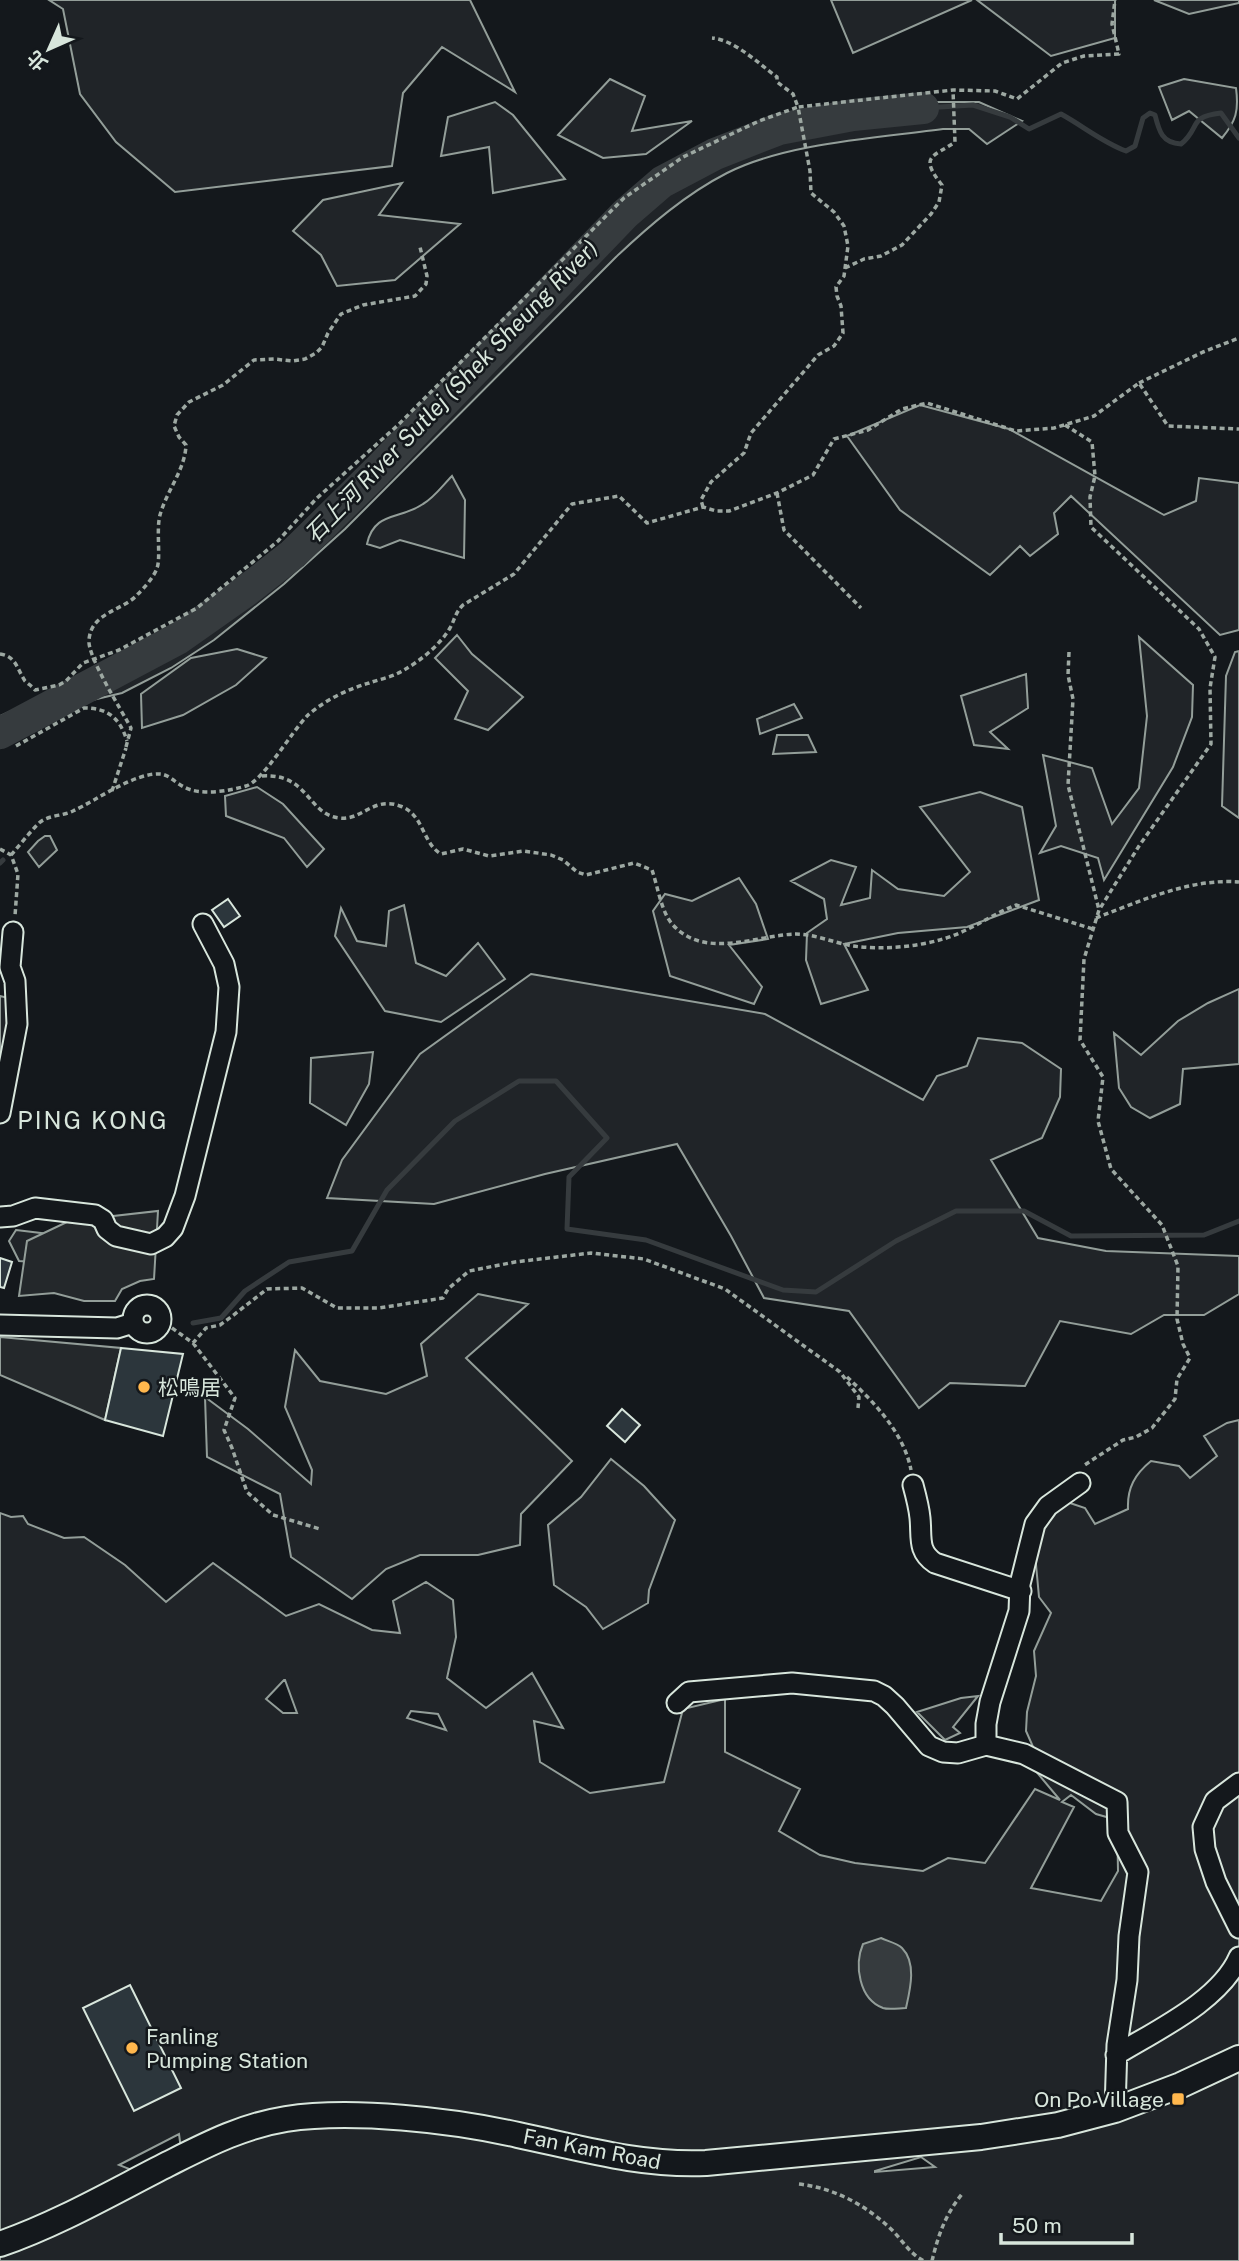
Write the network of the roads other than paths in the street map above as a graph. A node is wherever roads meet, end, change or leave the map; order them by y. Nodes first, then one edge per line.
1 (203, 924) dead end
2 (13, 932) road end
3 (0, 1113) edge
4 (0, 1217) edge
5 (133, 1323) dead end
6 (0, 1325) edge
7 (1080, 1483) road end
8 (914, 1485) road end
9 (1021, 1591) junction
10 (677, 1703) dead end
11 (986, 1745) junction
12 (1239, 1783) edge
13 (1239, 1928) edge
14 (1238, 1962) edge
15 (1116, 2055) junction
16 (1239, 2058) edge
17 (1115, 2110) junction
18 (0, 2244) edge

1 - 4 street
2 - 3 street
5 - 6 street
7 - 9 street
8 - 9 street
9 - 11 street
10 - 11 street
11 - 15 street
12 - 13 street
14 - 15 street
15 - 17 street
16 - 17 main road, Fan Kam Road
17 - 18 main road, Fan Kam Road

